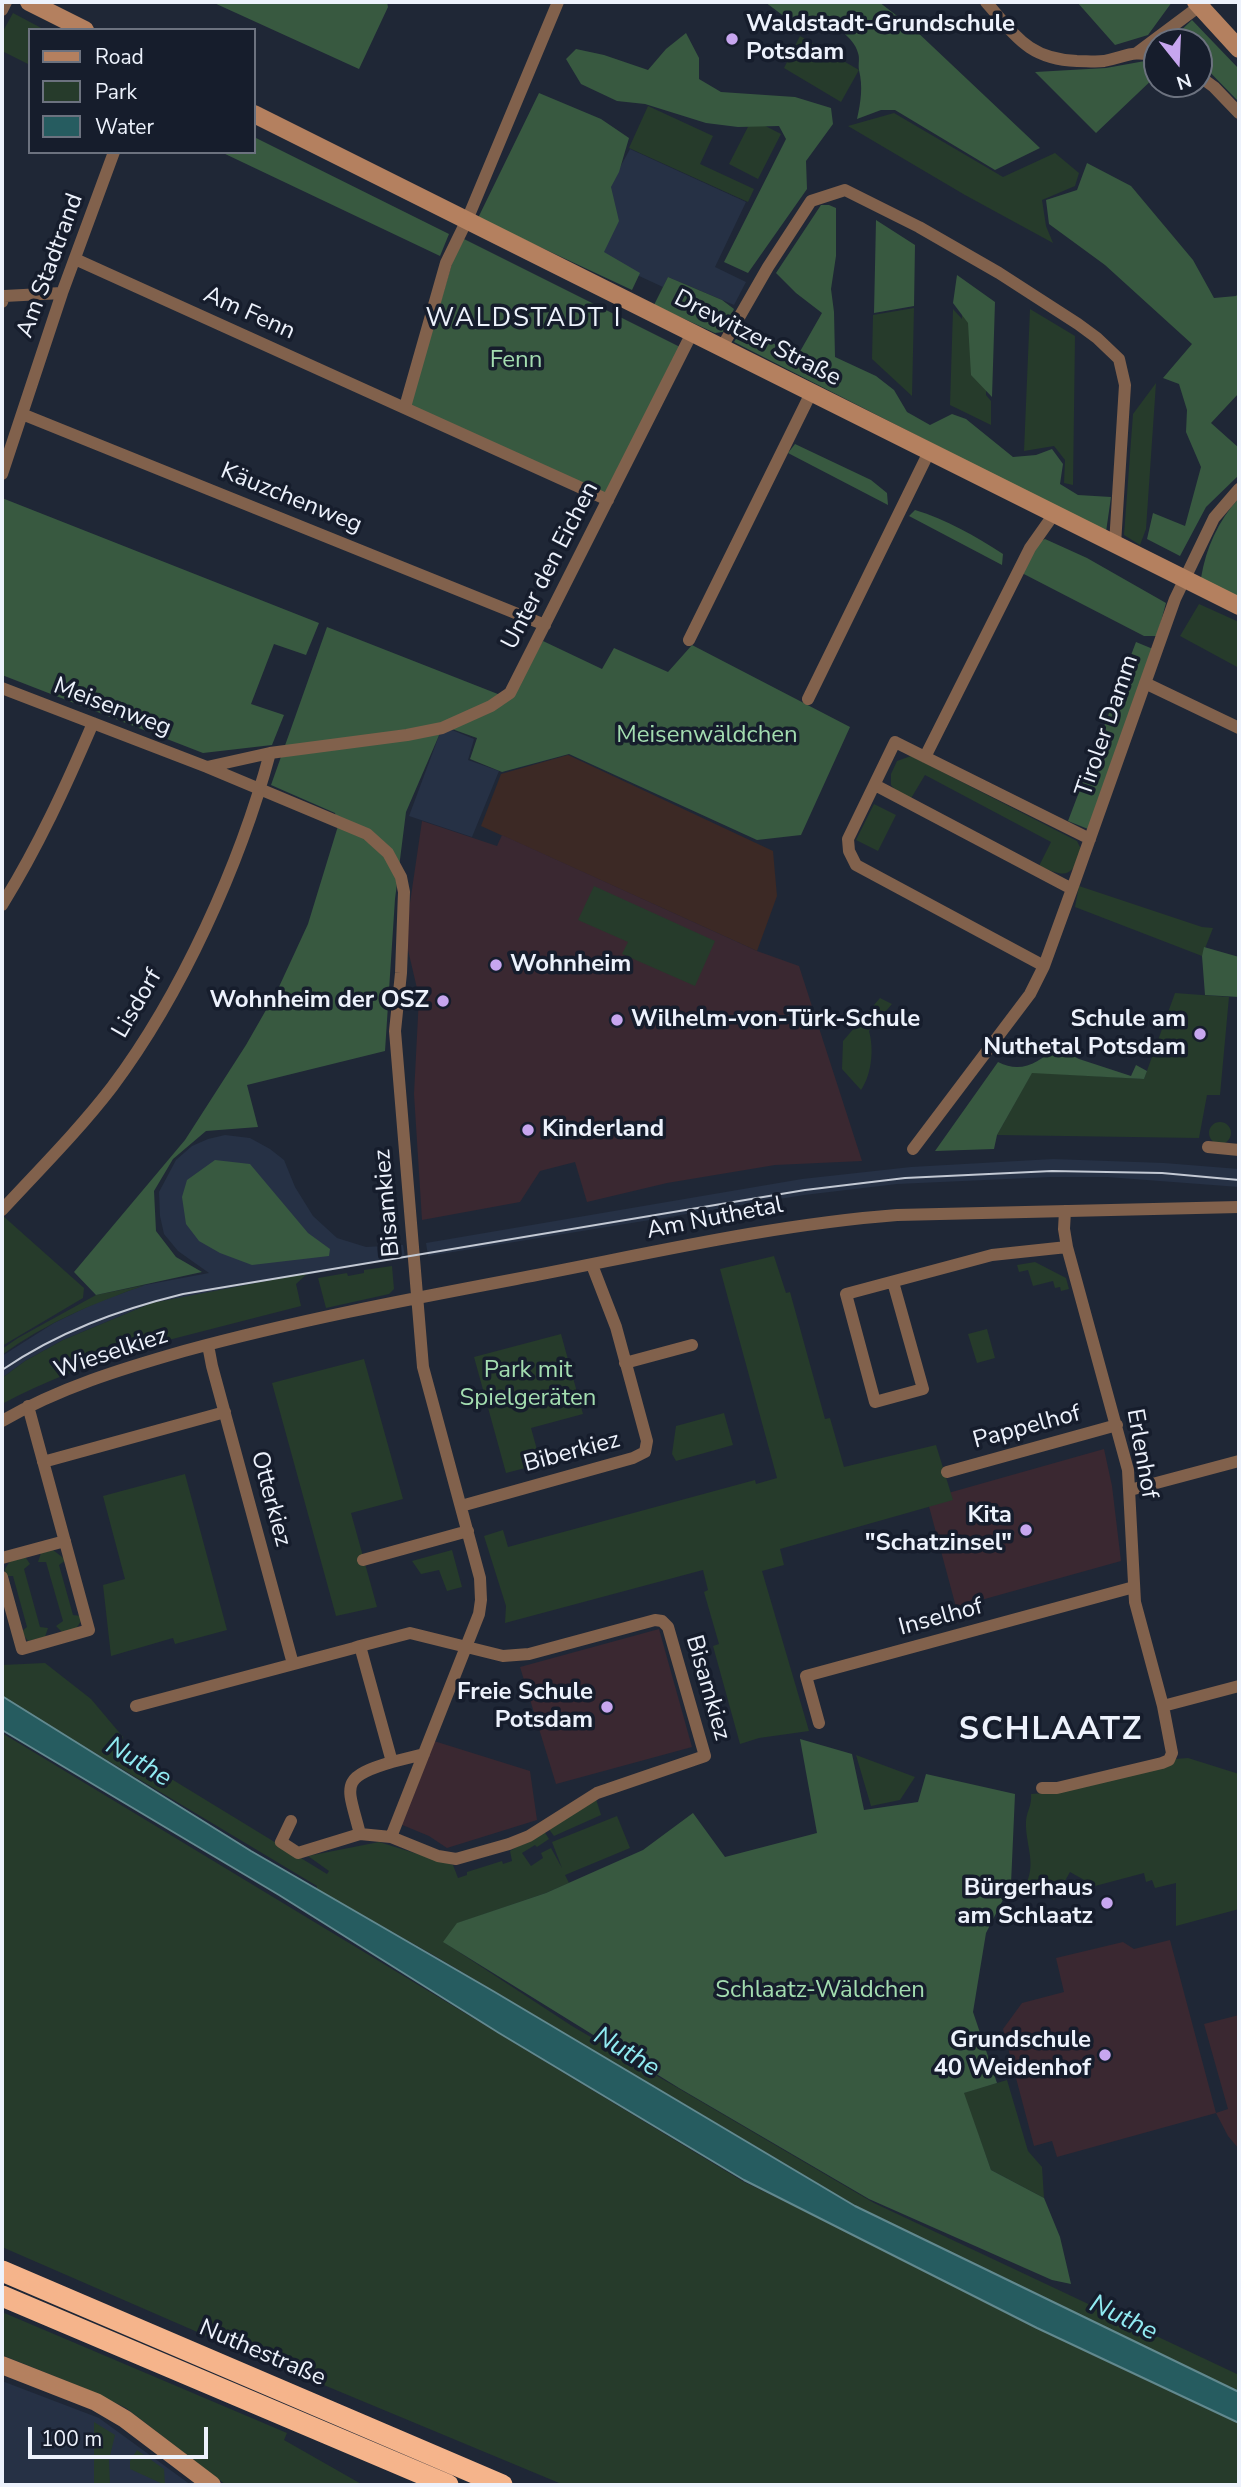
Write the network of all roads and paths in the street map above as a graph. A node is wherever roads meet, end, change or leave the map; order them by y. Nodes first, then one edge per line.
1 (6, 2) edge
2 (29, 2) edge
3 (558, 2) edge
4 (986, 2) edge
5 (1200, 3) edge
6 (2, 10) edge
7 (81, 28) edge
8 (1239, 49) edge
9 (1138, 52) junction
10 (1143, 53) edge
11 (1213, 86) edge
12 (1239, 113) edge
13 (256, 115) edge
14 (113, 154) edge
15 (467, 220) junction
16 (75, 259) junction
17 (62, 293) junction
18 (2, 302) edge
19 (692, 333) junction
20 (722, 348) junction
21 (811, 393) junction
22 (405, 407) junction
23 (22, 414) junction
24 (929, 452) junction
25 (2, 474) edge
26 (1239, 488) edge
27 (608, 500) junction
28 (1054, 514) junction
29 (1115, 544) junction
30 (1185, 578) junction
31 (1239, 606) edge
32 (545, 625) junction
33 (689, 639) dead end
34 (1145, 684) junction
35 (2, 688) edge
36 (808, 699) dead end
37 (93, 723) junction
38 (1239, 729) edge
39 (270, 753) junction
40 (925, 757) junction
41 (207, 767) junction
42 (875, 785) junction
43 (260, 789) junction
44 (1090, 839) junction
45 (1073, 889) junction
46 (2, 905) edge
47 (404, 908) joint
48 (1044, 965) junction
49 (1208, 1147) dead end
50 (913, 1149) dead end
51 (1239, 1150) edge
52 (1239, 1207) edge
53 (2, 1210) edge
54 (1065, 1211) junction
55 (1067, 1247) junction
56 (592, 1265) junction
57 (893, 1282) junction
58 (417, 1298) junction
59 (208, 1345) junction
60 (692, 1345) dead end
61 (625, 1363) junction
62 (28, 1406) junction
63 (225, 1412) junction
64 (2, 1421) edge
65 (1117, 1425) junction
66 (1239, 1461) edge
67 (43, 1462) junction
68 (947, 1472) dead end
69 (1130, 1490) junction
70 (461, 1506) junction
71 (468, 1531) junction
72 (65, 1541) junction
73 (2, 1558) edge
74 (363, 1560) dead end
75 (2, 1577) edge
76 (1134, 1587) junction
77 (360, 1646) junction
78 (466, 1646) junction
79 (293, 1664) junction
80 (1239, 1686) edge
81 (1222, 1691) junction
82 (1239, 1698) edge
83 (136, 1706) dead end
84 (1163, 1706) junction
85 (819, 1723) dead end
86 (424, 1754) junction
87 (392, 1762) junction
88 (1042, 1788) dead end
89 (291, 1821) dead end
90 (360, 1835) junction
91 (391, 1837) junction
92 (2, 2271) edge
93 (2, 2296) edge
94 (2, 2365) edge
95 (212, 2485) edge
96 (448, 2485) edge
97 (502, 2485) edge

1 - 6 street
2 - 7 street
3 - 15 street
4 - 9 street
5 - 8 street
5 - 9 street
9 - 10 street
11 - 12 street
13 - 15 street, Drewitzer Straße
14 - 16 street, Am Stadtrand
15 - 19 street, Drewitzer Straße
15 - 22 street
16 - 17 street, Am Stadtrand
16 - 22 street, Am Fenn
17 - 18 street
17 - 23 street, Am Stadtrand
19 - 20 street, Drewitzer Straße
19 - 27 street, Unter den Eichen
20 - 21 street, Drewitzer Straße
20 - 29 street
21 - 24 street, Drewitzer Straße
21 - 33 street
22 - 27 street, Am Fenn
23 - 25 street, Am Stadtrand
23 - 32 street, Käuzchenweg
24 - 28 street, Drewitzer Straße
24 - 36 street
26 - 30 street, Tiroler Damm
27 - 32 street, Unter den Eichen
28 - 29 street, Drewitzer Straße
28 - 40 street
29 - 30 street, Drewitzer Straße
30 - 31 street, Drewitzer Straße
30 - 34 street, Tiroler Damm
32 - 39 street, Unter den Eichen
34 - 38 street
34 - 44 street, Tiroler Damm
35 - 37 street, Meisenweg
37 - 41 street, Meisenweg
37 - 46 street
39 - 41 street
39 - 43 street
40 - 42 street
40 - 44 street
41 - 43 street, Meisenweg
42 - 45 street
42 - 48 street
43 - 47 street, Meisenweg
43 - 53 street, Lisdorf
44 - 45 street, Tiroler Damm
45 - 48 street, Tiroler Damm
47 - 58 street, Bisamkiez
48 - 50 street, Tiroler Damm
49 - 51 street
52 - 54 street, Am Nuthetal
54 - 55 street, Erlenhof
54 - 56 street, Am Nuthetal
55 - 57 street
55 - 65 street, Erlenhof
56 - 58 street, Am Nuthetal
56 - 61 street, Biberkiez
57 - 57 street
58 - 59 street, Am Nuthetal
58 - 70 street, Bisamkiez
59 - 62 street, Wieselkiez
59 - 63 street, Otterkiez
60 - 61 street
61 - 70 street, Biberkiez
62 - 64 street, Wieselkiez
62 - 67 street
63 - 67 street
63 - 79 street, Otterkiez
65 - 68 street, Pappelhof
65 - 69 street, Erlenhof
66 - 69 street
67 - 72 street
69 - 76 street, Erlenhof
70 - 71 street, Bisamkiez
71 - 74 street
71 - 78 street, Bisamkiez
72 - 73 street
72 - 75 street
76 - 84 street, Erlenhof
76 - 85 street, Inselhof
77 - 78 street
77 - 79 street
77 - 87 street
78 - 86 street, Bisamkiez
78 - 91 street, Bisamkiez
79 - 83 street
80 - 81 street
81 - 82 street
81 - 84 street
84 - 88 street, Erlenhof
86 - 87 street
86 - 91 street, Bisamkiez
87 - 90 street
89 - 90 street, Bisamkiez
90 - 91 street, Bisamkiez
92 - 97 highway, Nuthestraße
93 - 96 highway, Nuthestraße
94 - 95 street

